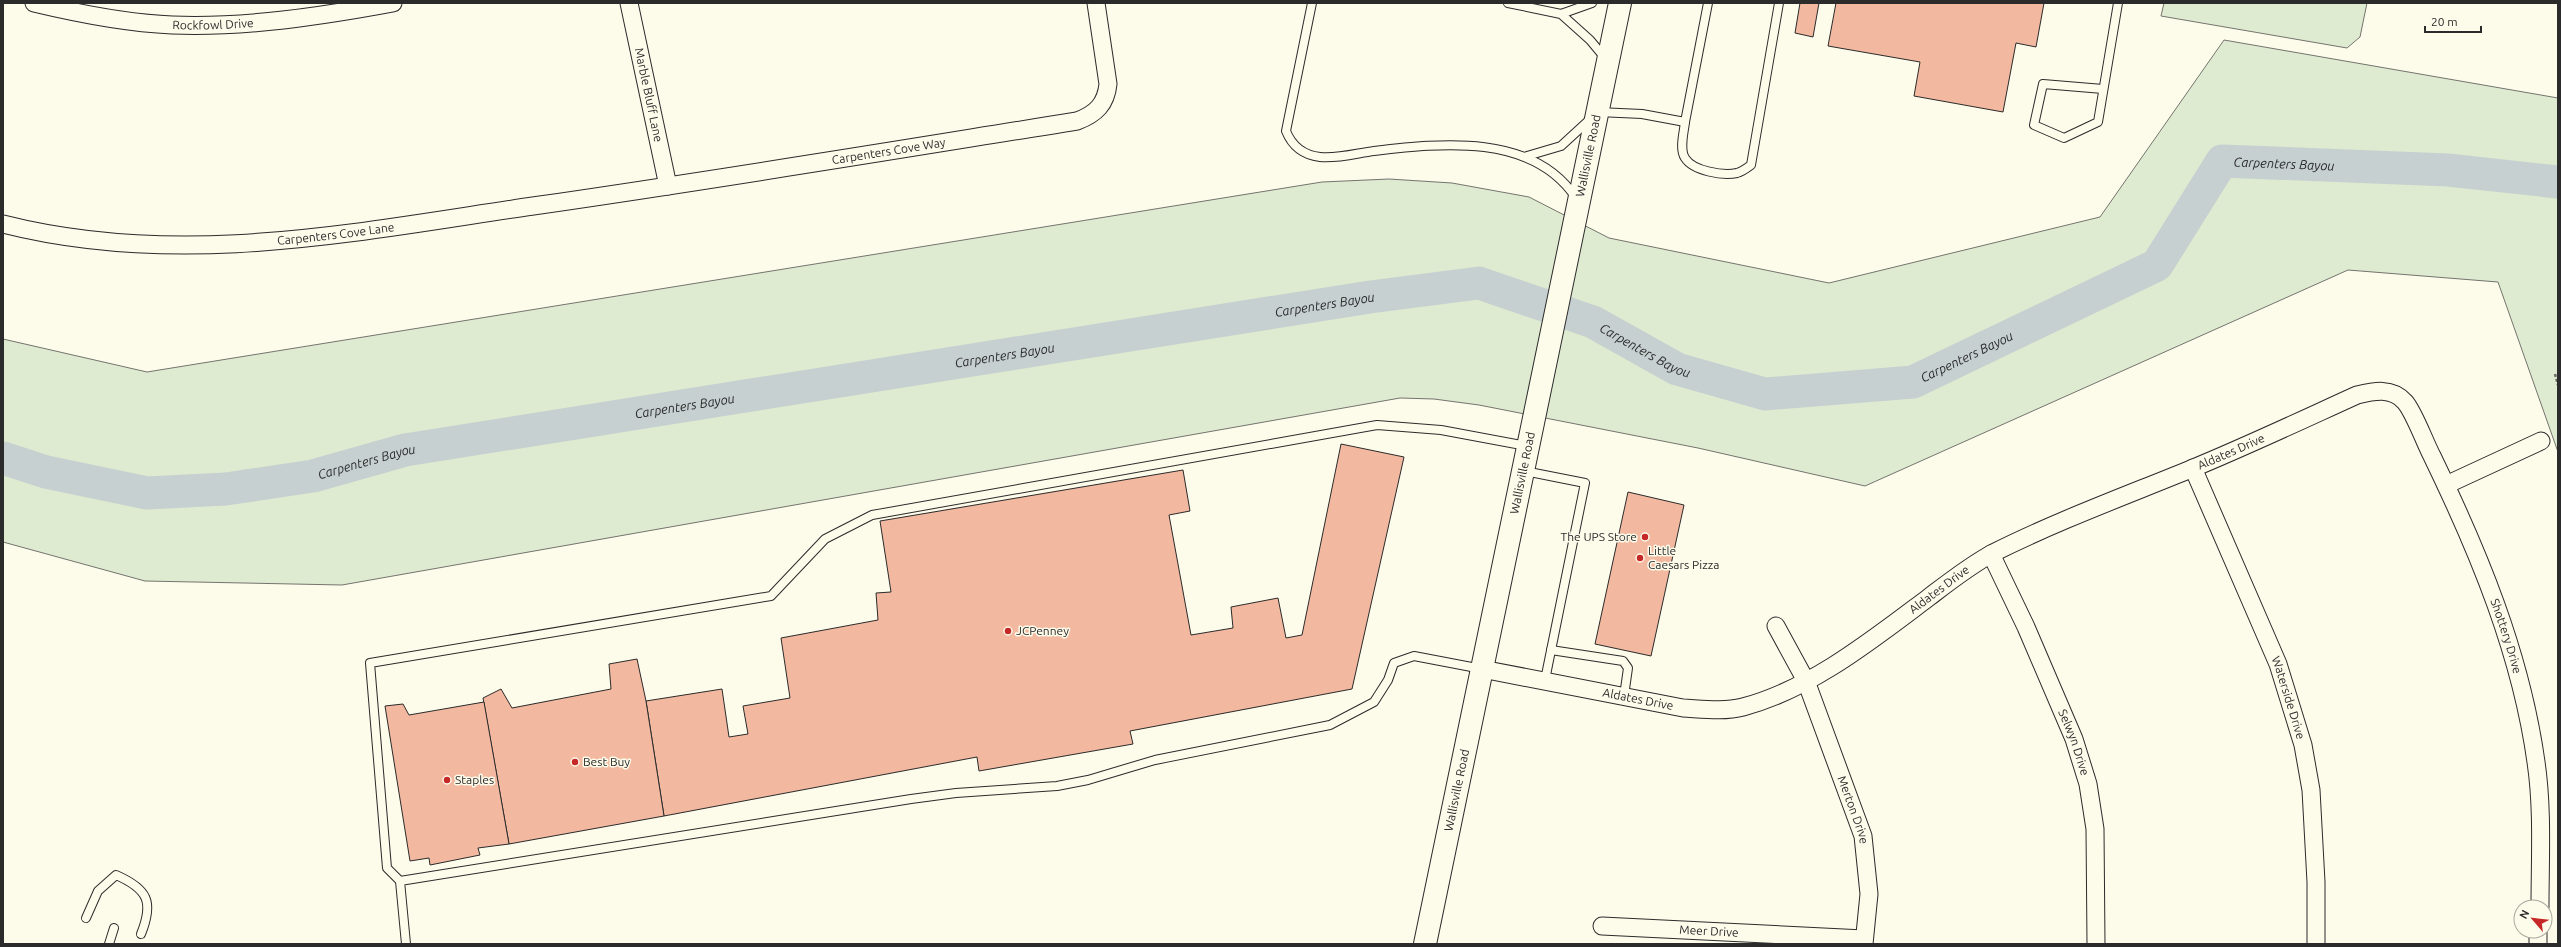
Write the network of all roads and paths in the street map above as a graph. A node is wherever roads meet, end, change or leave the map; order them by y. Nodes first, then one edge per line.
1 (36, 3) edge
2 (393, 3) edge
3 (629, 3) edge
4 (1096, 3) edge
5 (1312, 3) edge
6 (1508, 3) edge
7 (1592, 3) edge
8 (1620, 3) edge
9 (1708, 3) edge
10 (1779, 3) edge
11 (2118, 3) edge
12 (330, 9) edge
13 (1561, 14) junction
14 (1608, 62) junction
15 (2103, 89) junction
16 (1598, 112) junction
17 (1685, 122) junction
18 (1527, 156) junction
19 (668, 186) junction
20 (1579, 202) junction
21 (3, 224) edge
22 (2555, 374) dead end
23 (2558, 385) edge
24 (2389, 392) joint
25 (2541, 441) dead end
26 (1529, 447) junction
27 (2193, 468) junction
28 (1524, 470) junction
29 (2446, 485) junction
30 (1991, 554) junction
31 (1776, 626) dead end
32 (1551, 650) junction
33 (1482, 669) junction
34 (1545, 680) junction
35 (1806, 681) junction
36 (1624, 696) junction
37 (400, 881) junction
38 (2540, 899) edge
39 (86, 918) dead end
40 (1602, 926) dead end
41 (114, 928) dead end
42 (142, 934) dead end
43 (1864, 942) edge
44 (109, 944) edge
45 (406, 944) edge
46 (1425, 944) edge
47 (2096, 944) edge
48 (2316, 944) edge

1 - 12 street, Rockfowl Drive
2 - 12 street, Rockfowl Drive
3 - 19 street, Marble Bluff Lane
4 - 19 street, Carpenters Cove Way
5 - 18 lane
6 - 13 lane
7 - 13 lane
8 - 14 main road, Wallisville Road
9 - 17 lane
10 - 17 lane
11 - 15 lane
13 - 14 lane
14 - 16 main road, Wallisville Road
15 - 15 lane
16 - 17 lane
16 - 18 lane
16 - 20 main road, Wallisville Road
18 - 20 lane
19 - 21 street, Carpenters Cove Lane
20 - 26 main road, Wallisville Road
22 - 23 path
24 - 27 street, Aldates Drive
24 - 29 street, Shottery Drive
25 - 29 street
26 - 28 main road, Wallisville Road
26 - 37 lane
27 - 30 street, Aldates Drive
27 - 48 street, Waterside Drive
28 - 32 lane
28 - 33 main road, Wallisville Road
29 - 38 street, Shottery Drive
30 - 35 street, Aldates Drive
30 - 47 street, Selwyn Drive
31 - 35 street, Merton Drive
32 - 34 lane
32 - 36 lane
33 - 34 street, Aldates Drive
33 - 37 lane
33 - 46 main road, Wallisville Road
34 - 36 street, Aldates Drive
35 - 36 street, Aldates Drive
35 - 43 street, Merton Drive
37 - 45 lane
39 - 42 lane
40 - 43 street, Meer Drive
41 - 44 lane

